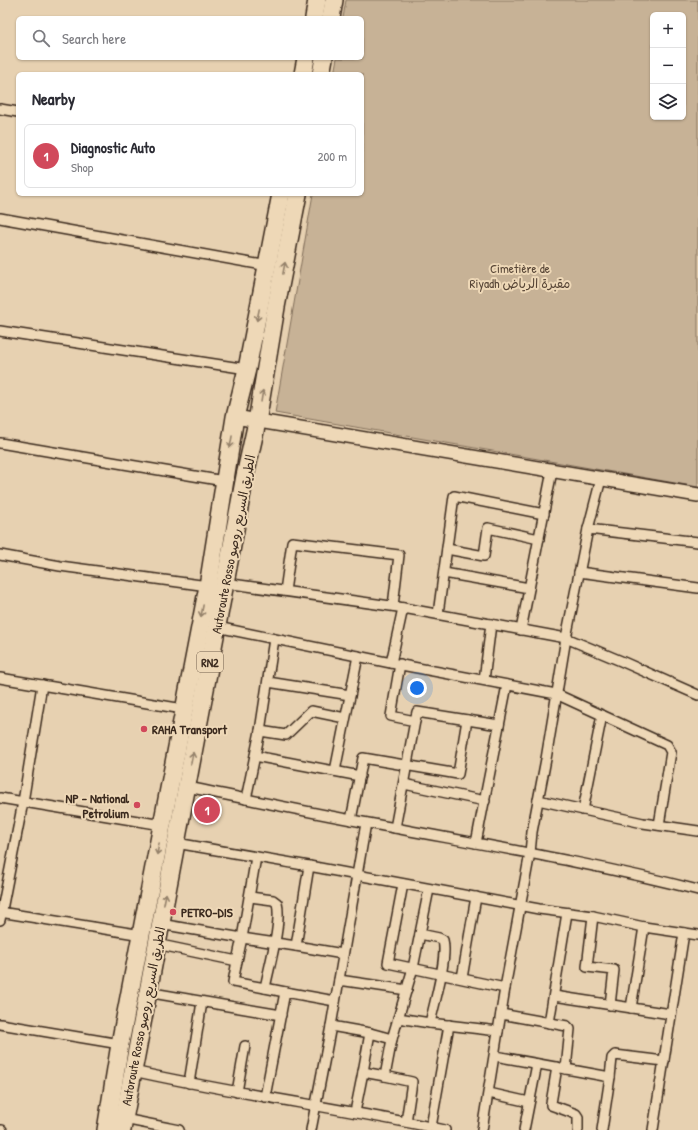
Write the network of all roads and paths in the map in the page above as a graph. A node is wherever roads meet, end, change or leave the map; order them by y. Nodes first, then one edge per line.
1 (317, 0) edge
2 (334, 0) edge
3 (314, 16) edge
4 (331, 16) edge
5 (306, 60) edge
6 (324, 60) edge
7 (303, 72) edge
8 (321, 72) edge
9 (0, 108) edge
10 (16, 112) edge
11 (281, 196) edge
12 (298, 196) edge
13 (0, 218) edge
14 (268, 266) junction
15 (0, 332) edge
16 (247, 368) junction
17 (235, 417) junction
18 (257, 422) junction
19 (0, 443) edge
20 (552, 471) junction
21 (601, 480) junction
22 (224, 481) junction
23 (698, 495) edge
24 (544, 514) junction
25 (588, 530) junction
26 (539, 539) junction
27 (698, 542) edge
28 (447, 549) junction
29 (0, 555) edge
30 (579, 572) junction
31 (444, 573) junction
32 (225, 583) junction
33 (208, 586) junction
34 (529, 588) junction
35 (698, 588) edge
36 (285, 592) junction
37 (398, 607) junction
38 (438, 614) junction
39 (491, 624) junction
40 (217, 627) junction
41 (521, 630) junction
42 (566, 638) junction
43 (274, 639) junction
44 (358, 656) junction
45 (395, 664) junction
46 (0, 678) edge
47 (484, 680) junction
48 (268, 682) junction
49 (42, 685) junction
50 (507, 685) junction
51 (556, 694) junction
52 (350, 695) junction
53 (698, 695) edge
54 (183, 709) junction
55 (602, 715) junction
56 (345, 718) junction
57 (467, 720) junction
58 (415, 721) junction
59 (499, 726) junction
60 (260, 731) junction
61 (255, 756) junction
62 (407, 766) junction
63 (335, 771) junction
64 (360, 776) junction
65 (404, 784) junction
66 (187, 787) junction
67 (0, 798) edge
68 (246, 799) junction
69 (538, 800) junction
70 (484, 801) junction
71 (23, 802) junction
72 (583, 810) junction
73 (351, 820) junction
74 (366, 823) junction
75 (162, 825) junction
76 (659, 825) junction
77 (395, 828) junction
78 (698, 831) edge
79 (476, 843) junction
80 (176, 844) junction
81 (530, 853) junction
82 (256, 858) junction
83 (309, 866) junction
84 (357, 875) junction
85 (403, 884) junction
86 (429, 889) junction
87 (698, 890) edge
88 (250, 897) junction
89 (476, 897) junction
90 (520, 905) junction
91 (567, 913) junction
92 (0, 915) edge
93 (593, 916) junction
94 (160, 924) junction
95 (644, 927) junction
96 (684, 933) junction
97 (420, 934) junction
98 (142, 935) junction
99 (698, 935) edge
100 (242, 938) junction
101 (275, 943) junction
102 (156, 944) junction
103 (296, 946) junction
104 (343, 954) junction
105 (237, 961) junction
106 (412, 968) junction
107 (441, 974) junction
108 (462, 978) junction
109 (339, 980) junction
110 (265, 988) junction
111 (505, 988) junction
112 (407, 990) junction
113 (148, 992) junction
114 (285, 992) junction
115 (554, 996) junction
116 (335, 1001) junction
117 (202, 1002) junction
118 (610, 1005) junction
119 (631, 1008) junction
120 (501, 1014) junction
121 (671, 1014) junction
122 (280, 1015) junction
123 (398, 1018) junction
124 (430, 1023) junction
125 (549, 1023) junction
126 (0, 1024) edge
127 (449, 1025) junction
128 (331, 1026) junction
129 (498, 1031) junction
130 (370, 1033) junction
131 (392, 1038) junction
132 (120, 1044) junction
133 (245, 1046) dead end
134 (495, 1056) junction
135 (664, 1060) junction
136 (537, 1064) junction
137 (561, 1068) junction
138 (133, 1071) junction
139 (363, 1072) junction
140 (385, 1076) junction
141 (610, 1077) junction
142 (189, 1083) junction
143 (237, 1092) junction
144 (489, 1093) junction
145 (264, 1097) junction
146 (529, 1102) junction
147 (316, 1105) junction
148 (355, 1112) junction
149 (406, 1122) junction
150 (123, 1124) edge
151 (431, 1127) junction
152 (106, 1130) edge
153 (180, 1130) edge
154 (311, 1130) edge
155 (444, 1130) edge
156 (482, 1130) edge
157 (524, 1130) edge
158 (578, 1130) edge
159 (602, 1130) edge
160 (653, 1130) edge

1 - 3 highway
2 - 4 highway
5 - 7 highway
6 - 8 highway
9 - 10 street
11 - 14 highway, Autoroute Rosso الطريق السريع روصو / RN2
18 -> 12 highway, Autoroute Rosso الطريق السريع روصو / RN2
13 - 14 street
14 -> 16 highway, Autoroute Rosso الطريق السريع روصو / RN2
15 - 16 street
16 - 17 highway, Autoroute Rosso الطريق السريع روصو / RN2
17 - 18 street
17 -> 22 highway, Autoroute Rosso الطريق السريع روصو / RN2
18 - 20 street
18 - 32 highway, Autoroute Rosso الطريق السريع روصو / RN2
19 - 22 street
20 - 21 street
20 - 24 street
21 - 23 street
21 - 25 street
22 - 33 highway, Autoroute Rosso الطريق السريع روصو / RN2
24 - 26 street
24 - 28 street
25 - 27 street
25 - 30 street
26 - 28 street
26 - 34 street
28 - 31 street
29 - 33 street
30 - 35 street
30 - 42 street
31 - 34 street
31 - 38 street
32 - 36 street
32 - 40 highway, Autoroute Rosso الطريق السريع روصو / RN2
33 -> 54 highway, Autoroute Rosso الطريق السريع روصو / RN2
34 - 41 street
36 - 37 street
36 - 37 street
37 - 38 street
37 - 45 street
38 - 39 street
39 - 41 street
39 - 47 street
40 - 43 street
66 -> 40 highway, Autoroute Rosso الطريق السريع روصو / RN2
41 - 42 street
42 - 51 street
42 - 53 street
43 - 44 street
43 - 48 street
44 - 45 street
44 - 52 street
45 - 47 street
45 - 58 street
46 - 49 street
47 - 50 street
48 - 52 street
48 - 60 street
49 - 54 street
49 - 71 street
50 - 51 street
50 - 59 street
51 - 55 street
51 - 69 street
52 - 56 street
54 - 75 highway, Autoroute Rosso الطريق السريع روصو / RN2
55 - 72 street
55 - 76 street
56 - 60 street
56 - 63 street
57 - 58 street
57 - 59 street
57 - 62 street
58 - 62 street
59 - 70 street
60 - 61 street
61 - 63 street
61 - 68 street
62 - 64 street
62 - 65 street
63 - 64 street
64 - 73 street
65 - 70 street
65 - 77 street
66 - 68 street
66 - 80 highway, Autoroute Rosso الطريق السريع روصو / RN2
67 - 71 street
68 - 73 street
69 - 72 street
69 - 81 street
70 - 79 street
71 - 75 street
71 - 92 street
72 - 76 street
73 - 74 street
74 - 77 street
74 - 84 street
75 -> 98 highway, Autoroute Rosso الطريق السريع روصو / RN2
76 - 78 street
77 - 79 street
79 - 81 street
80 - 82 street
94 -> 80 highway, Autoroute Rosso الطريق السريع روصو / RN2
81 - 87 street
81 - 90 street
82 - 83 street
82 - 88 street
83 - 84 street
83 - 103 street
84 - 85 street
84 - 104 street
85 - 86 street
85 - 106 street
86 - 89 street
86 - 97 street
88 - 100 street
88 - 101 street
89 - 90 street
89 - 108 street
90 - 91 street
90 - 111 street
91 - 93 street
91 - 115 street
92 - 98 street
93 - 95 street
93 - 118 street
94 - 100 street
94 - 102 highway, Autoroute Rosso الطريق السريع روصو / RN2
95 - 96 street
95 - 119 street
96 - 99 street
96 - 121 street
97 - 106 street
97 - 107 street
98 - 132 highway, Autoroute Rosso الطريق السريع روصو / RN2
100 - 101 street
100 - 105 street
101 - 103 street
101 - 110 street
102 - 105 street
102 - 113 highway, Autoroute Rosso الطريق السريع روصو / RN2
103 - 104 street
104 - 109 street
105 - 110 street
106 - 107 street
106 - 112 street
107 - 108 street
107 - 124 street
108 - 111 street
109 - 112 street
109 - 116 street
110 - 114 street
111 - 120 street
112 - 123 street
113 - 117 street
113 - 138 highway, Autoroute Rosso الطريق السريع روصو / RN2
114 - 116 street
114 - 122 street
115 - 118 street
115 - 125 street
116 - 128 street
117 - 122 street
117 - 142 street
118 - 119 street
119 - 121 street
120 - 125 street
120 - 129 street
121 - 135 street
122 - 145 street
123 - 124 street
123 - 131 street
124 - 127 street
125 - 137 street
126 - 132 street
127 - 129 street
127 - 151 street
128 - 130 street
128 - 147 street
129 - 134 street
130 - 131 street
130 - 139 street
131 - 140 street
132 - 152 highway, Autoroute Rosso الطريق السريع روصو / RN2
133 - 143 street
134 - 136 street
134 - 144 street
135 - 141 street
135 - 160 street
136 - 137 street
136 - 146 street
137 - 141 street
137 - 158 street
138 - 142 street
138 - 150 highway, Autoroute Rosso الطريق السريع روصو / RN2
139 - 140 street
139 - 148 street
140 - 149 street
141 - 159 street
142 - 143 street
143 - 145 street
144 - 146 street
144 - 156 street
145 - 147 street
146 - 157 street
147 - 148 street
147 - 154 street
148 - 149 street
149 - 151 street
150 - 153 street
151 - 155 street

